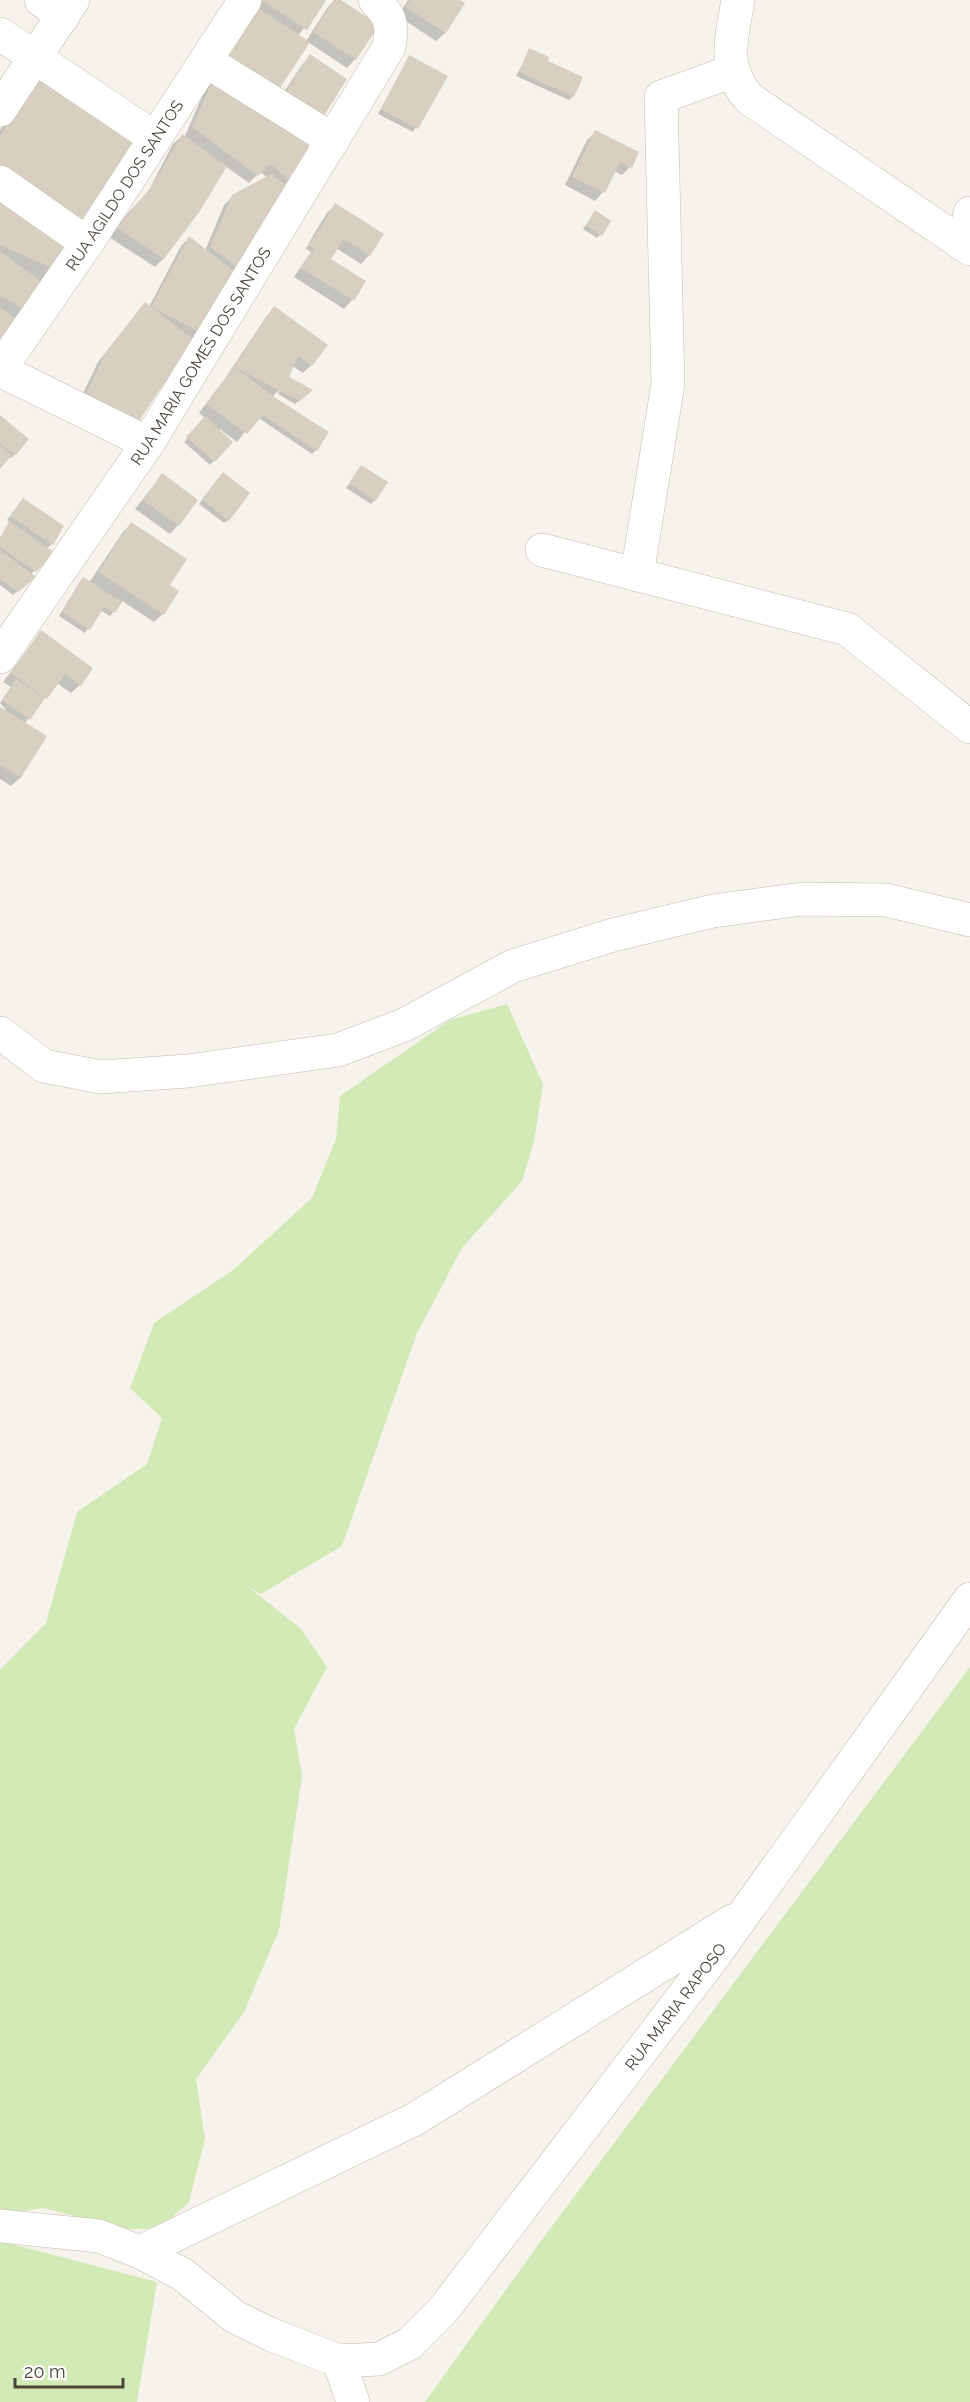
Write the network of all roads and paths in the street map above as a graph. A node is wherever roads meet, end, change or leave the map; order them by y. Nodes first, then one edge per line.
1 (245, 0) edge
2 (375, 0) edge
3 (738, 0) edge
4 (59, 6) edge
5 (0, 34) edge
6 (36, 58) junction
7 (206, 61) junction
8 (733, 71) junction
9 (0, 110) edge
10 (154, 138) junction
11 (333, 140) junction
12 (0, 182) edge
13 (970, 213) edge
14 (87, 243) junction
15 (967, 247) edge
16 (0, 370) edge
17 (148, 443) junction
18 (542, 550) dead end
19 (637, 574) junction
20 (0, 657) edge
21 (970, 727) edge
22 (970, 920) edge
23 (0, 1033) edge
24 (970, 1599) edge
25 (745, 1913) junction
26 (0, 2226) edge
27 (141, 2252) junction
28 (339, 2361) junction
29 (353, 2402) edge

1 - 7 street, RUA AGILDO DOS SANTOS
2 - 11 street, RUA MARIA GOMES DOS SANTOS
3 - 8 street
4 - 6 street
5 - 6 street
6 - 9 street
6 - 10 street
7 - 10 street, RUA AGILDO DOS SANTOS
7 - 11 street
8 - 15 street
8 - 19 street
10 - 14 street, RUA AGILDO DOS SANTOS
11 - 17 street, RUA MARIA GOMES DOS SANTOS
12 - 14 street
13 - 15 street
14 - 16 street, RUA AGILDO DOS SANTOS
16 - 17 street
17 - 20 street, RUA MARIA GOMES DOS SANTOS
18 - 19 street
19 - 21 street
22 - 23 street
24 - 25 street, RUA MARIA RAPOSO
25 - 27 street
25 - 28 street, RUA MARIA RAPOSO
26 - 27 street
27 - 28 street
28 - 29 street

